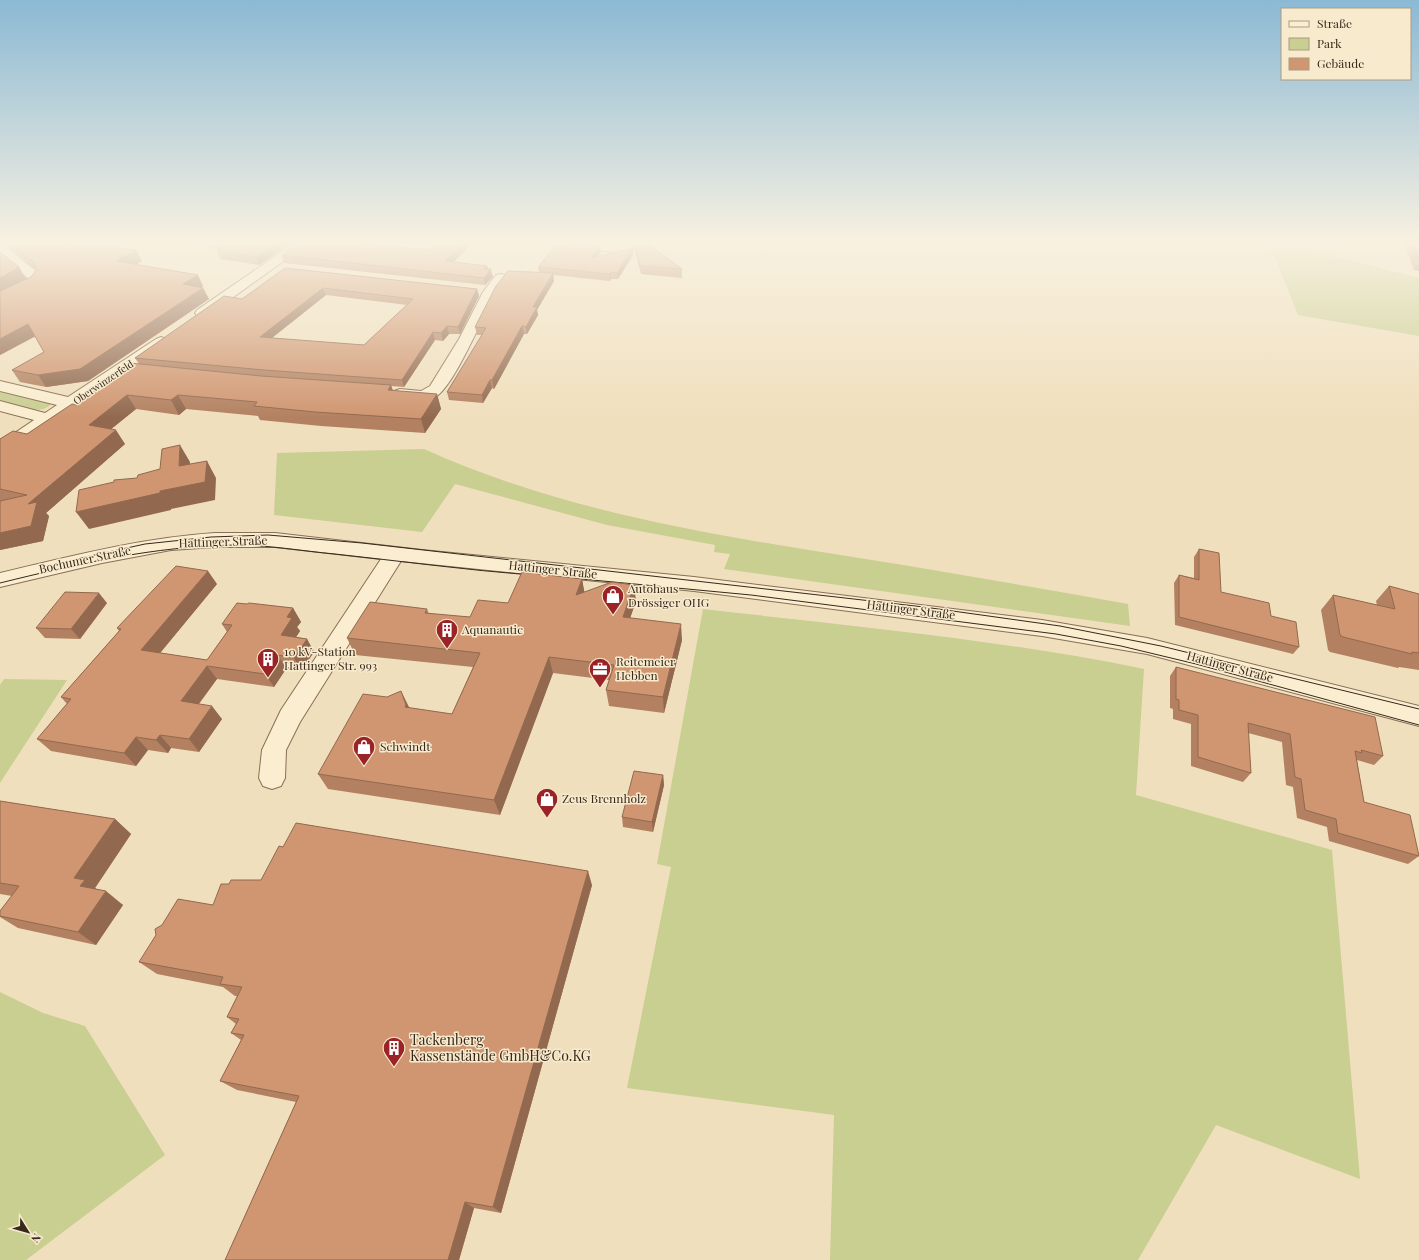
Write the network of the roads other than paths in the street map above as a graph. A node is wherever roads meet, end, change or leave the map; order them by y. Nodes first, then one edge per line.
1 (219, 301) edge
2 (479, 301) edge
3 (190, 321) edge
4 (172, 334) edge
5 (122, 369) junction
6 (143, 371) edge
7 (0, 386) edge
8 (384, 393) edge
9 (71, 404) junction
10 (0, 406) edge
11 (49, 419) junction
12 (0, 451) edge
13 (171, 543) joint
14 (395, 554) junction
15 (0, 580) edge
16 (1419, 716) edge
17 (272, 778) dead end

1 - 3 street
2 - 8 street
4 - 5 street, Oberwinzerfeld
5 - 6 street
5 - 9 street, Oberwinzerfeld
7 - 9 street
9 - 11 street, Oberwinzerfeld
10 - 11 street
11 - 12 street, Oberwinzerfeld
13 - 14 street, Hattinger Straße
13 - 15 street, Bochumer Straße
14 - 16 street, Hattinger Straße
14 - 17 street

